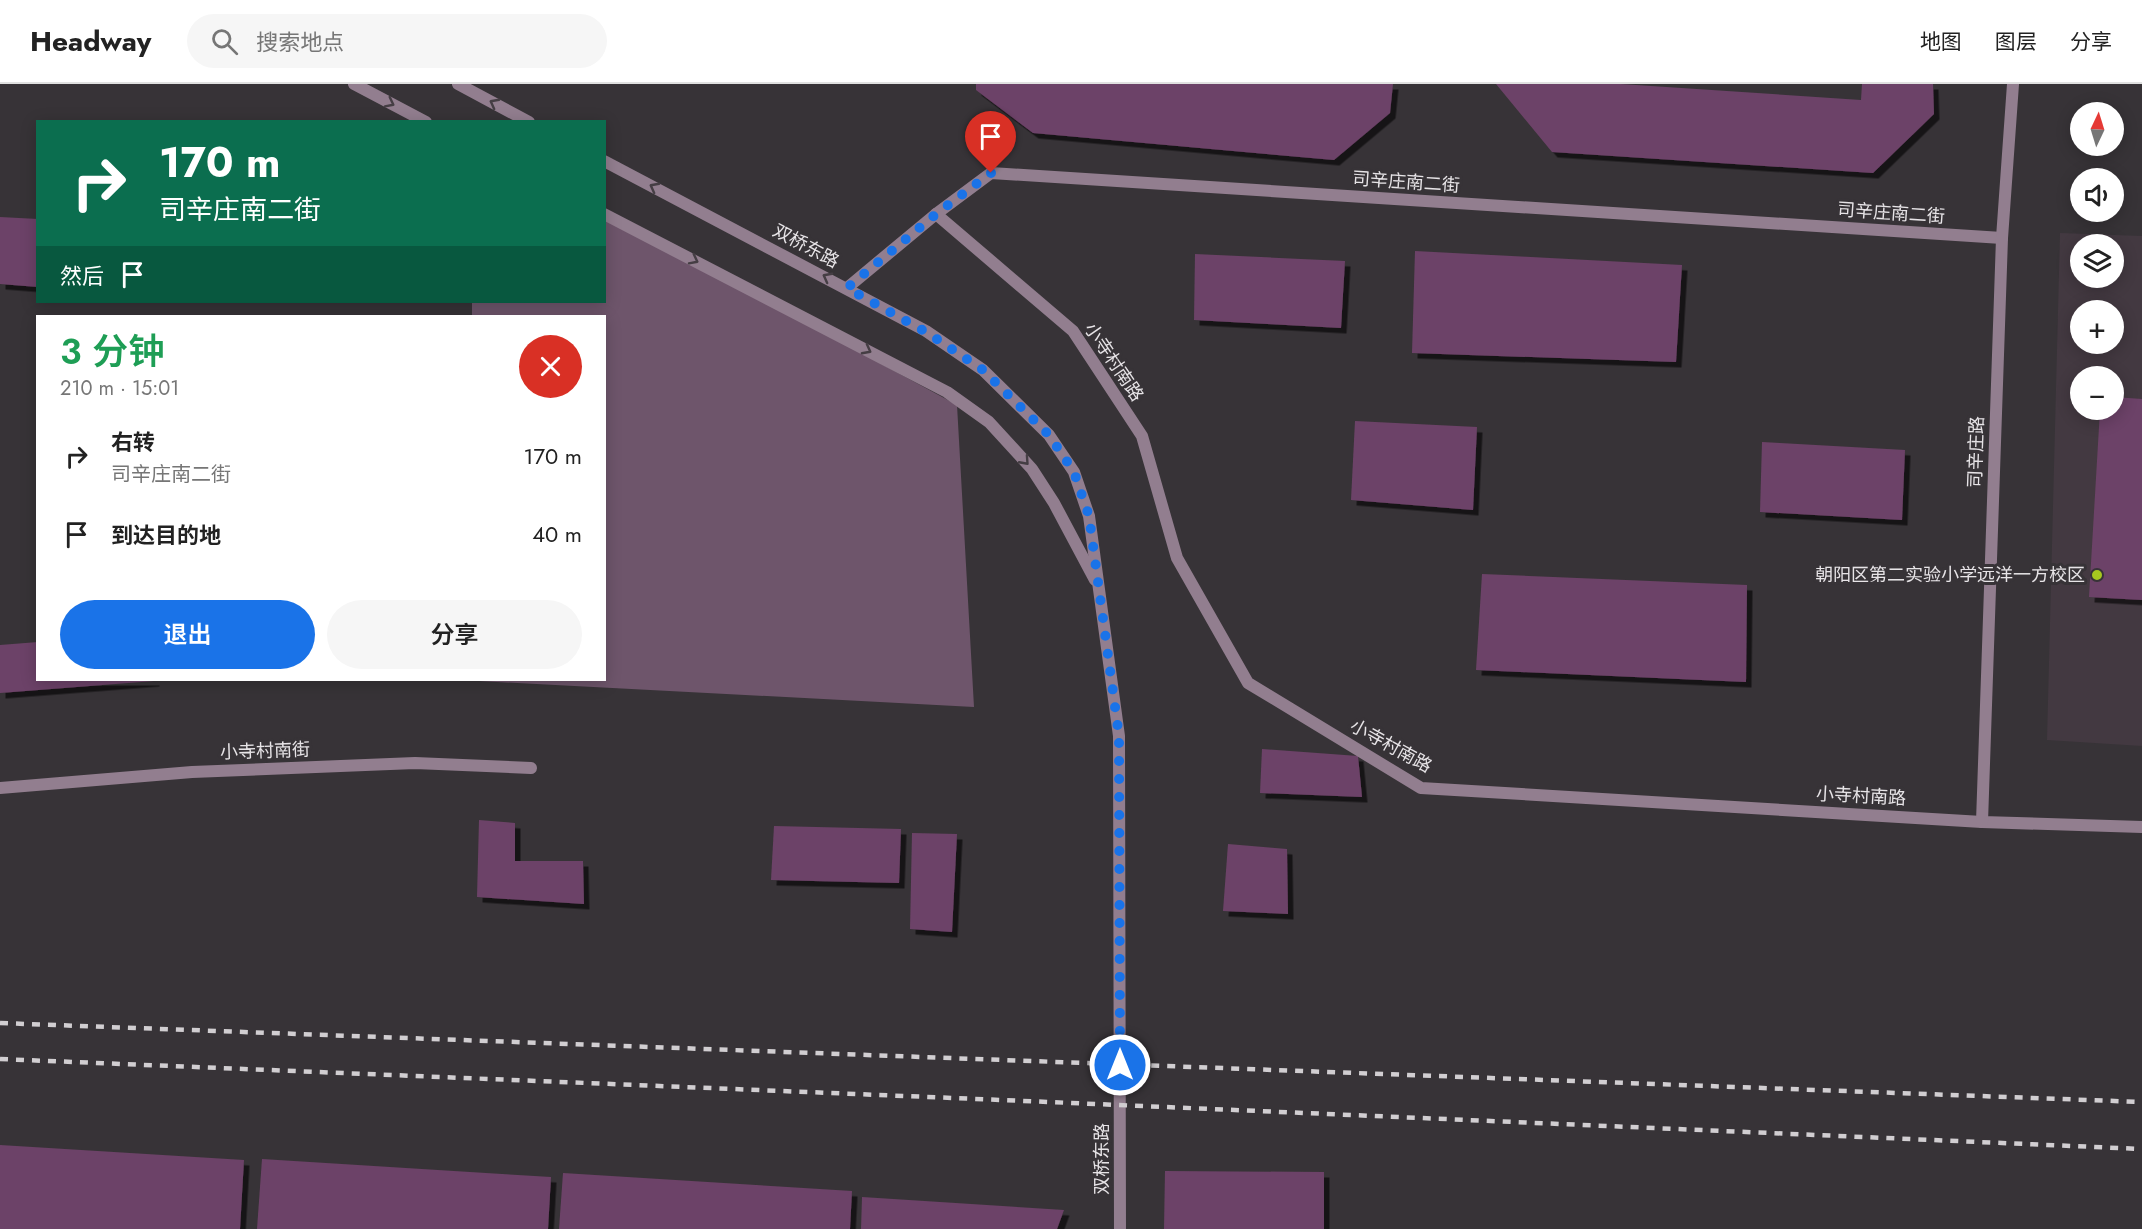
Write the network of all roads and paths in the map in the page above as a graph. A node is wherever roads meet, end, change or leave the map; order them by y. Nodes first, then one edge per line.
1 (354, 84) edge
2 (458, 84) edge
3 (2013, 84) edge
4 (422, 120) edge
5 (526, 120) edge
6 (606, 162) edge
7 (936, 214) junction
8 (606, 215) edge
9 (2002, 238) junction
10 (847, 288) junction
11 (1099, 586) junction
12 (531, 768) dead end
13 (0, 788) edge
14 (1982, 822) junction
15 (2142, 827) edge
16 (1120, 1229) edge

1 -> 4 street
5 -> 2 street
3 - 9 street, 司辛庄路
10 -> 6 street, 双桥东路
7 - 9 street, 司辛庄南二街
7 - 10 street, 司辛庄南二街
7 - 14 street, 小寺村南路
8 -> 11 street, 双桥东路
9 - 14 street, 司辛庄路
10 - 11 street, 双桥东路
11 - 16 street, 双桥东路
12 - 13 street, 小寺村南街
14 - 15 street, 小寺村南路

